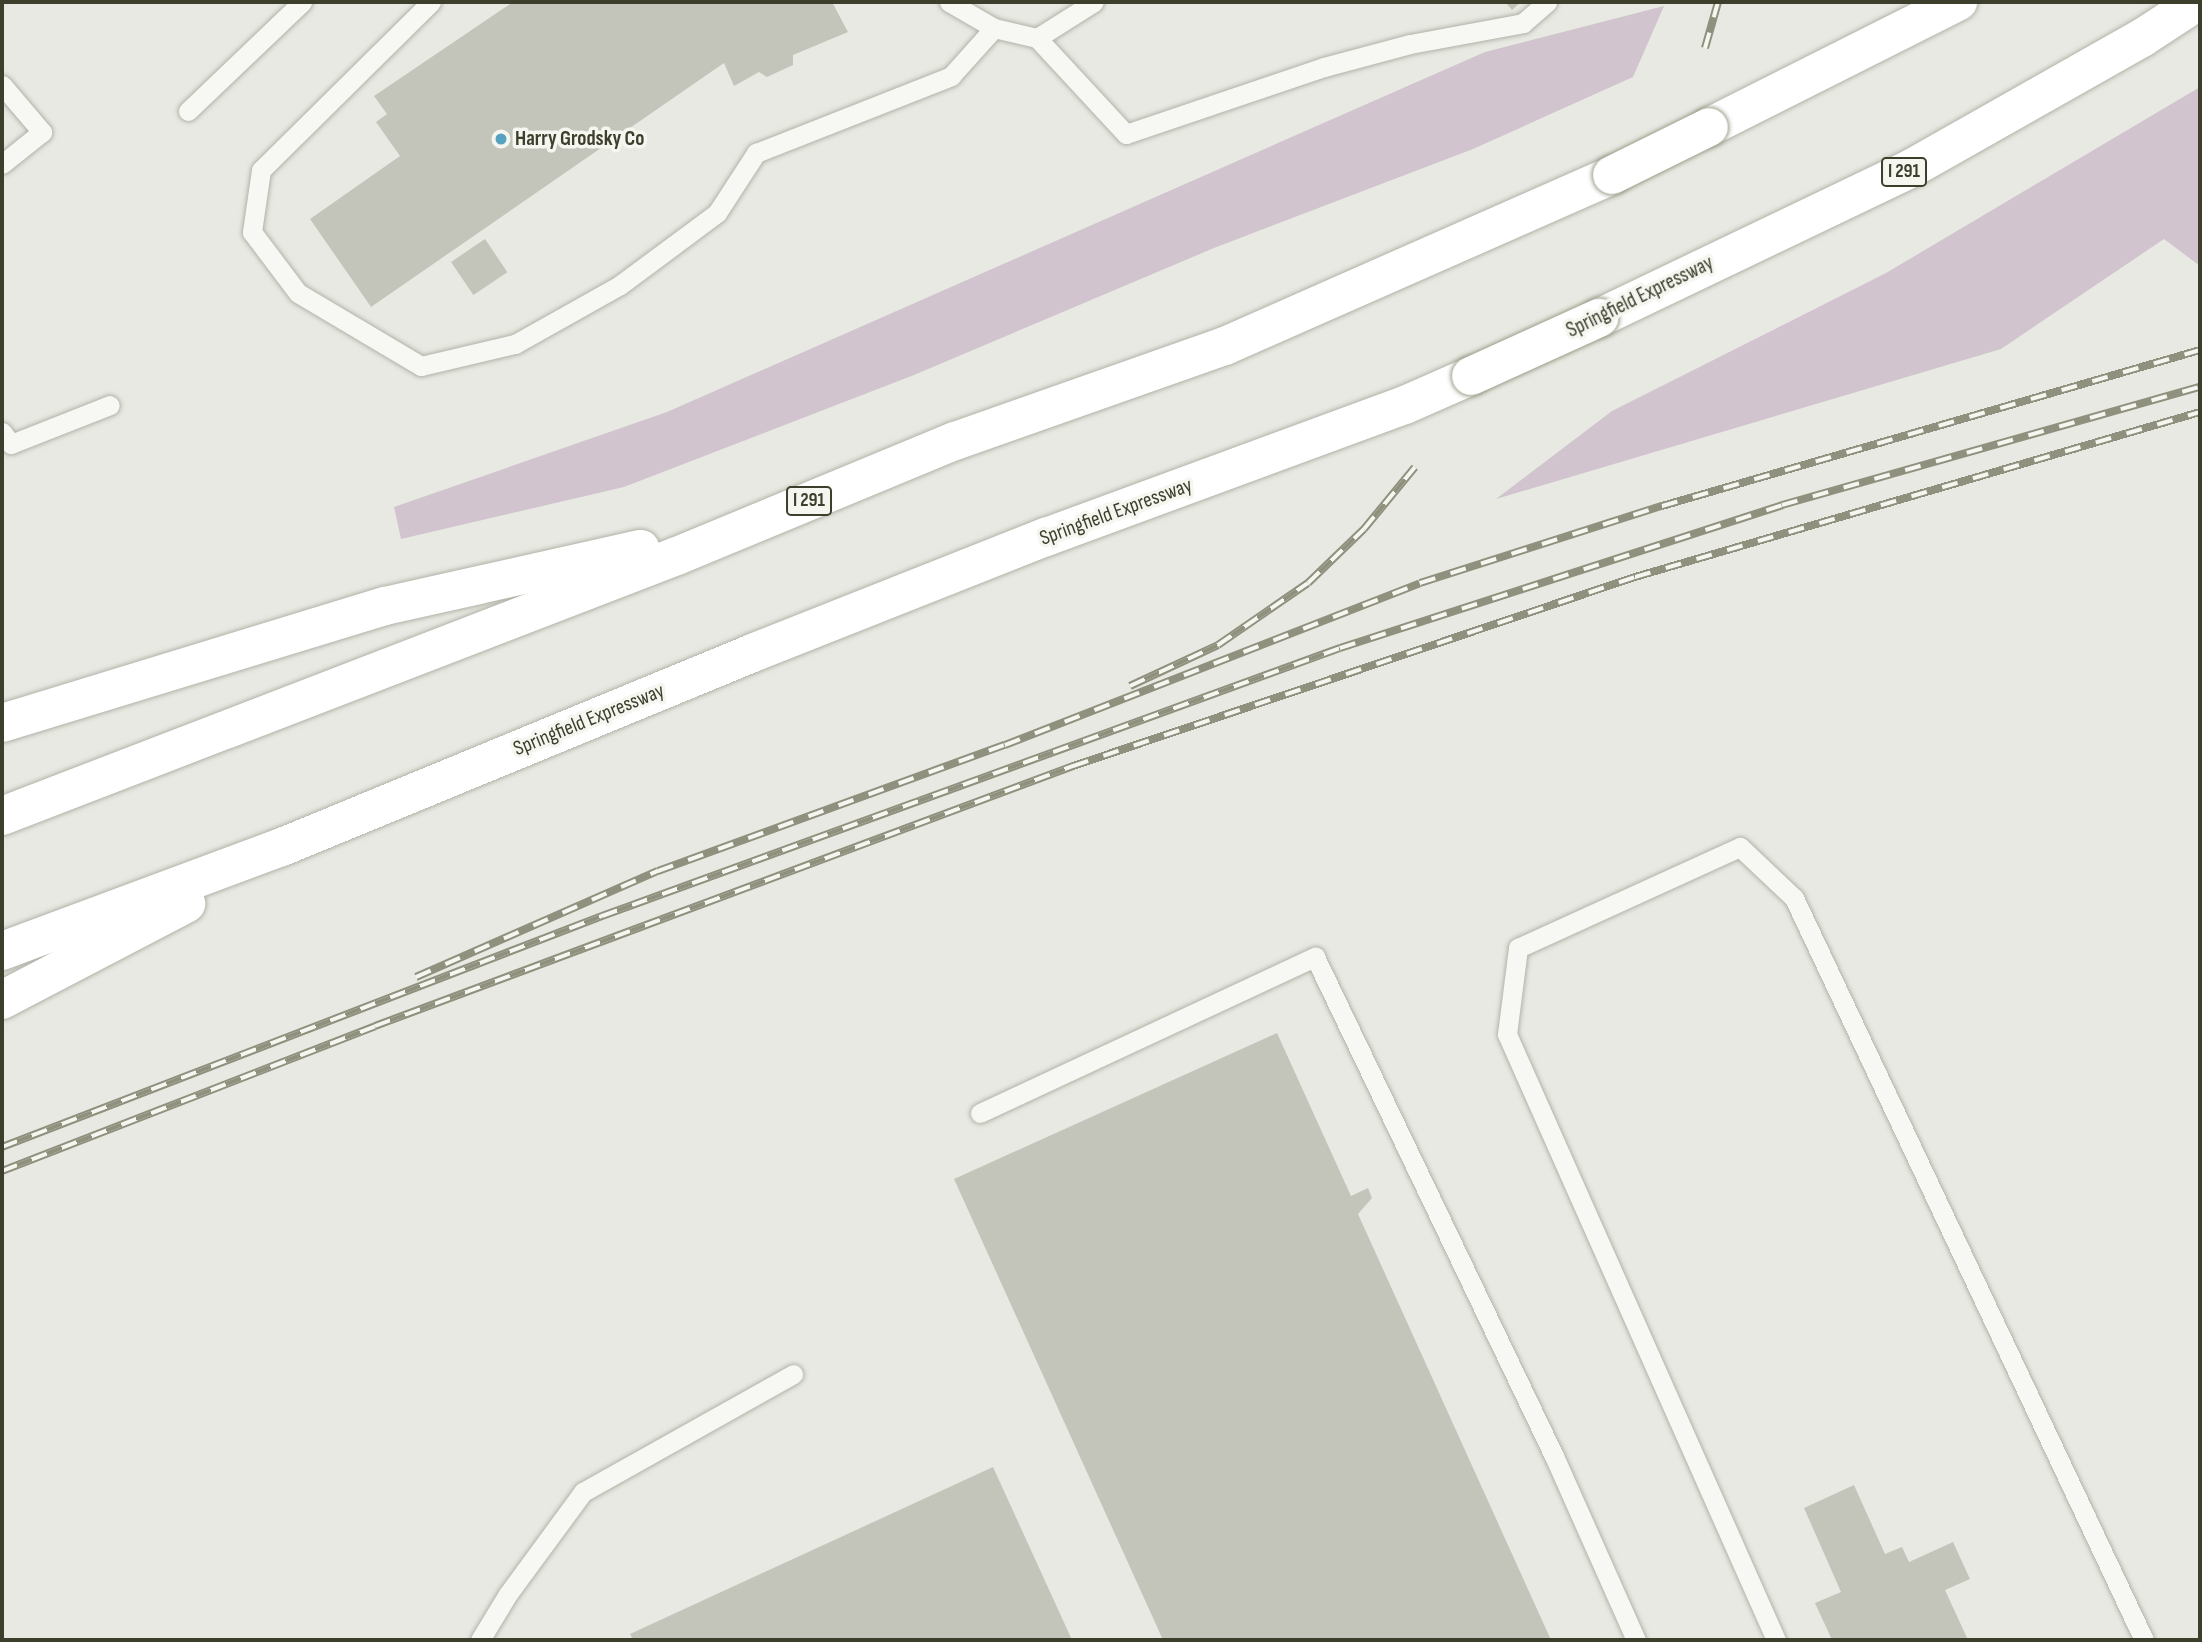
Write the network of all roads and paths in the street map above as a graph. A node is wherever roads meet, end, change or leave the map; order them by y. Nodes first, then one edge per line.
1 (302, 2) edge
2 (431, 2) edge
3 (949, 2) edge
4 (1094, 2) edge
5 (1547, 2) edge
6 (1958, 2) edge
7 (2197, 2) edge
8 (994, 28) junction
9 (1037, 38) junction
10 (2, 85) edge
11 (188, 111) dead end
12 (2, 164) edge
13 (110, 405) dead end
14 (2, 432) edge
15 (756, 523) junction
16 (2, 723) edge
17 (2, 816) edge
18 (334, 825) junction
19 (2, 951) edge
20 (2, 1000) edge
21 (980, 1113) dead end
22 (793, 1374) dead end
23 (480, 1640) edge
24 (1636, 1640) edge
25 (1776, 1640) edge
26 (2144, 1640) edge

1 - 11 lane
2 - 8 lane
3 - 8 lane
4 - 9 lane
5 - 9 lane
6 - 15 highway, I 291, bridge
7 - 18 highway, Springfield Expressway / I 291, bridge
8 - 9 lane
10 - 12 lane
13 - 14 lane
15 - 16 highway
15 - 17 highway, I 291
18 - 19 highway, Springfield Expressway / I 291
18 - 20 highway
21 - 24 lane
22 - 23 lane
25 - 26 lane

